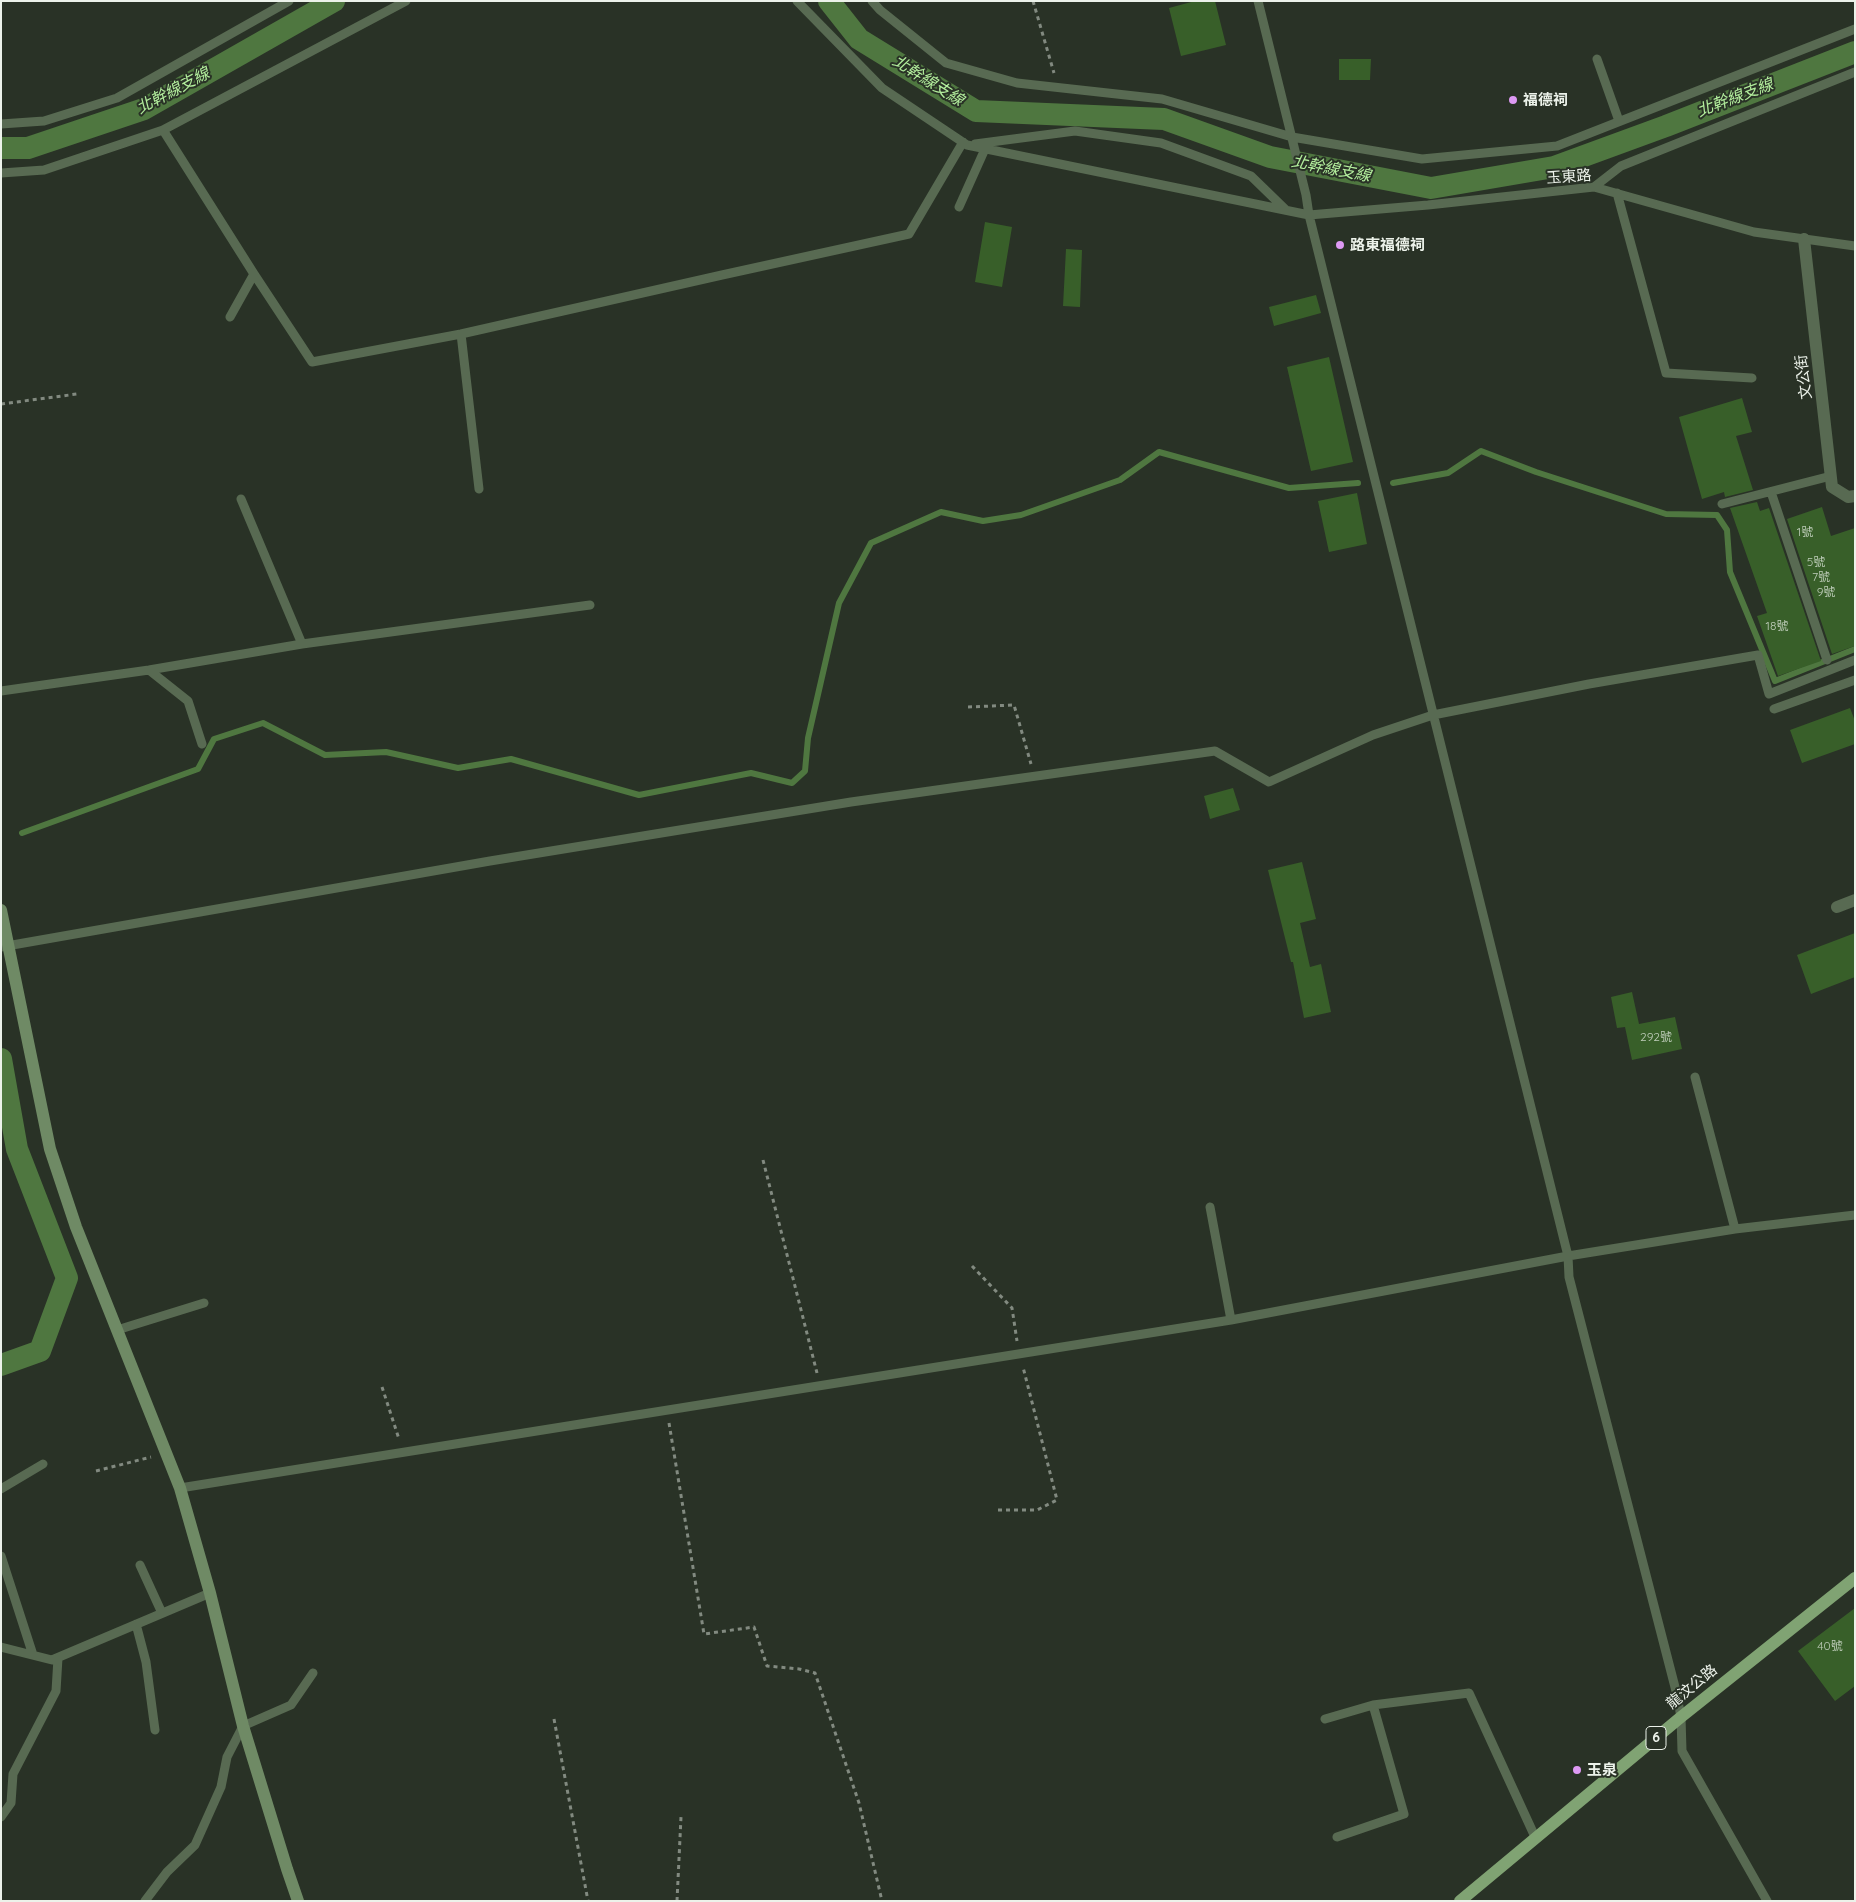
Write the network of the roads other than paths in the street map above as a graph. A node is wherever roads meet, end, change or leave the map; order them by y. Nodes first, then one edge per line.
1 (289, 1) edge
2 (406, 1) edge
3 (798, 1) edge
4 (872, 1) edge
5 (1258, 1) edge
6 (1855, 29) edge
7 (1597, 59) dead end
8 (1855, 72) edge
9 (1619, 122) junction
10 (1, 124) edge
11 (163, 130) junction
12 (1292, 137) junction
13 (965, 143) junction
14 (985, 148) junction
15 (1, 172) edge
16 (1594, 187) junction
17 (1617, 193) junction
18 (959, 206) dead end
19 (1286, 210) junction
20 (1309, 215) junction
21 (1804, 239) junction
22 (1855, 246) edge
23 (254, 274) junction
24 (230, 317) dead end
25 (462, 334) junction
26 (1752, 378) dead end
27 (1831, 476) junction
28 (479, 489) dead end
29 (1771, 492) junction
30 (1855, 496) edge
31 (241, 499) dead end
32 (1722, 504) dead end
33 (590, 605) dead end
34 (302, 644) junction
35 (1827, 660) dead end
36 (1855, 660) edge
37 (149, 670) junction
38 (1855, 680) edge
39 (1, 691) edge
40 (1774, 709) dead end
41 (1432, 715) junction
42 (202, 744) dead end
43 (1855, 900) edge
44 (1837, 907) dead end
45 (1, 910) edge
46 (4, 947) edge
47 (1695, 1076) dead end
48 (1210, 1207) dead end
49 (1855, 1215) edge
50 (1735, 1229) junction
51 (1568, 1256) junction
52 (204, 1303) dead end
53 (1231, 1320) junction
54 (117, 1330) junction
55 (42, 1464) dead end
56 (180, 1488) junction
57 (1, 1489) edge
58 (1, 1556) edge
59 (140, 1565) dead end
60 (1855, 1578) edge
61 (210, 1593) junction
62 (162, 1613) junction
63 (136, 1624) junction
64 (1, 1647) edge
65 (32, 1655) junction
66 (58, 1658) junction
67 (313, 1673) dead end
68 (1373, 1706) junction
69 (1681, 1717) junction
70 (1325, 1719) dead end
71 (242, 1726) junction
72 (155, 1730) dead end
73 (1, 1817) edge
74 (1337, 1837) dead end
75 (1536, 1839) junction
76 (145, 1901) edge
77 (298, 1901) edge
78 (1460, 1901) edge
79 (1767, 1901) edge

1 - 10 lane
2 - 11 lane
3 - 13 lane
4 - 12 lane
5 - 12 lane
6 - 9 lane
7 - 9 lane
8 - 16 lane
9 - 12 lane
11 - 15 lane
11 - 23 lane
12 - 20 lane
13 - 14 lane, 玉東路
13 - 19 lane
13 - 25 lane
14 - 18 lane
14 - 19 lane, 玉東路
16 - 17 lane, 玉東路
16 - 20 lane, 玉東路
17 - 21 lane, 玉東路
17 - 26 lane
19 - 20 lane, 玉東路
20 - 41 lane
21 - 22 lane, 玉東路
21 - 27 street, 文公街
23 - 24 lane
23 - 25 lane
25 - 28 lane
27 - 29 lane
27 - 30 street, 文公街
29 - 32 lane
29 - 35 lane
31 - 34 lane
33 - 34 lane
34 - 37 lane
36 - 41 lane
37 - 39 lane
37 - 42 lane
38 - 40 lane
41 - 46 lane
41 - 51 lane
43 - 44 street
45 - 46 main road
46 - 54 main road
47 - 50 lane
48 - 53 lane
49 - 50 lane
50 - 51 lane
51 - 53 lane
51 - 69 lane
52 - 54 lane
53 - 56 lane
54 - 56 main road
55 - 57 lane
56 - 61 main road
58 - 65 lane
59 - 62 lane
60 - 69 main road, 龍汶公路 / 6
61 - 62 lane
61 - 71 main road
62 - 63 lane
63 - 66 lane
63 - 72 lane
64 - 65 lane
65 - 66 lane
66 - 73 lane
67 - 71 lane
68 - 70 lane
68 - 74 lane
68 - 75 lane
69 - 75 main road, 龍汶公路 / 6
69 - 79 lane
71 - 76 lane
71 - 77 main road
75 - 78 main road, 龍汶公路 / 6

